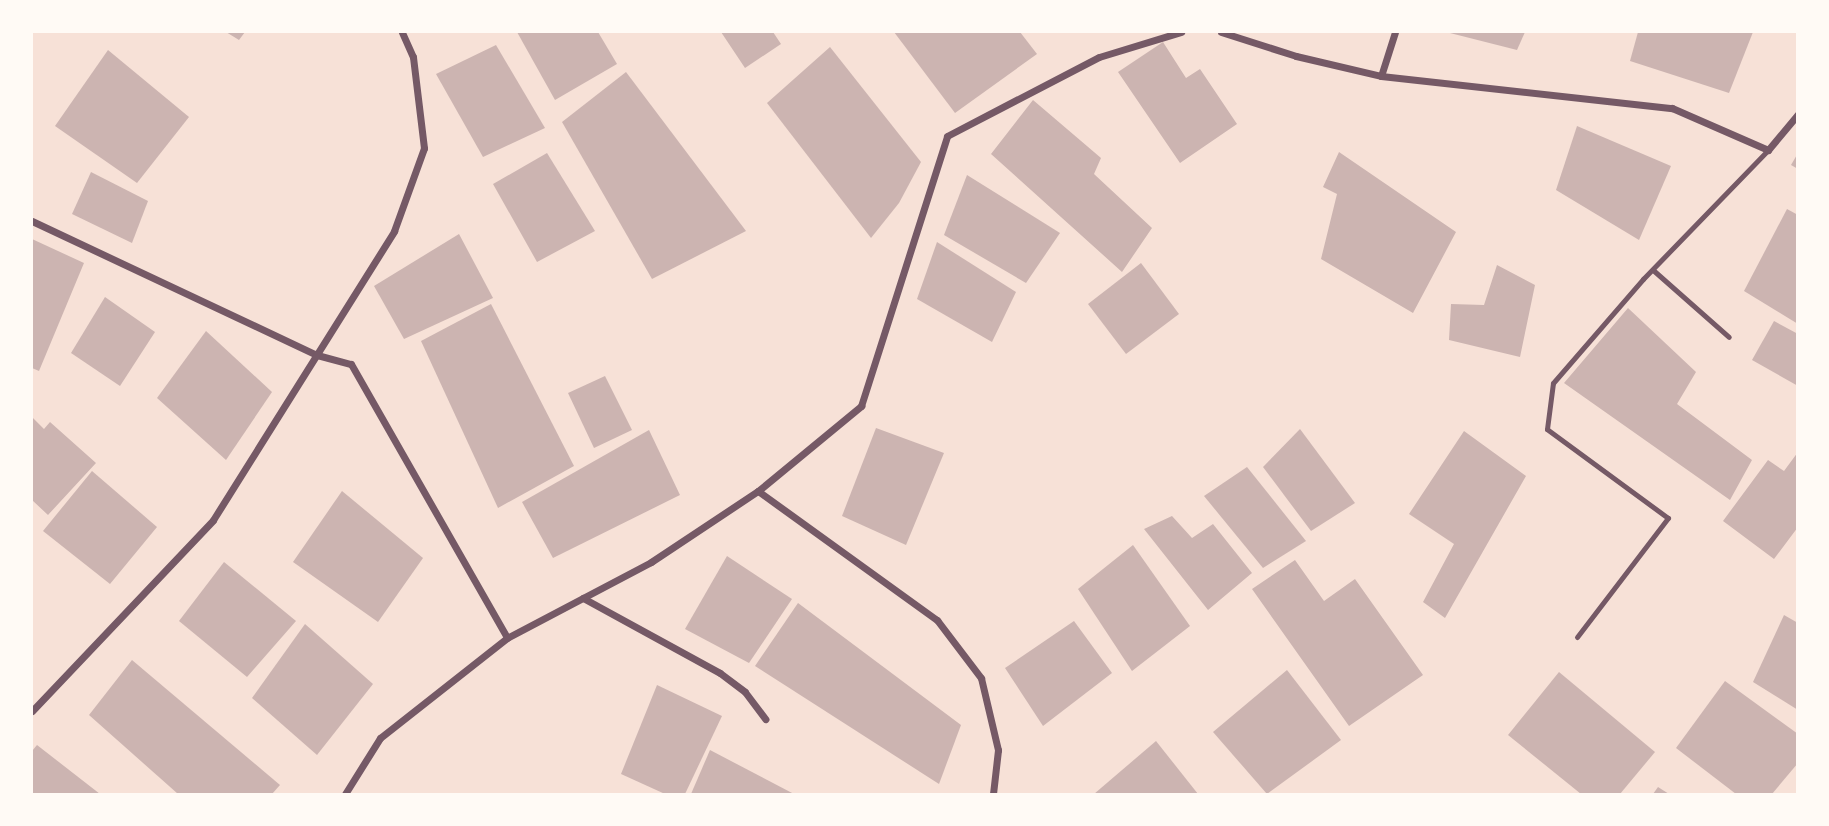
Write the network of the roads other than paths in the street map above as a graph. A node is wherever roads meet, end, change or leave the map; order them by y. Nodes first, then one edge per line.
1 (402, 32) edge
2 (1181, 32) edge
3 (1221, 32) edge
4 (1395, 32) edge
5 (1381, 76) junction
6 (1797, 114) edge
7 (1768, 150) junction
8 (32, 221) edge
9 (1653, 270) junction
10 (1729, 337) dead end
11 (317, 355) junction
12 (758, 491) junction
13 (583, 598) junction
14 (1577, 637) dead end
15 (507, 638) junction
16 (32, 711) edge
17 (765, 719) dead end
18 (345, 794) edge
19 (993, 794) edge

1 - 11 street
2 - 12 street
3 - 5 street
4 - 5 street
5 - 7 street
6 - 7 street
7 - 9 lane
8 - 11 street
9 - 10 lane
9 - 14 lane
11 - 15 street
11 - 16 street
12 - 13 street
12 - 19 street
13 - 15 street
13 - 17 street
15 - 18 street

